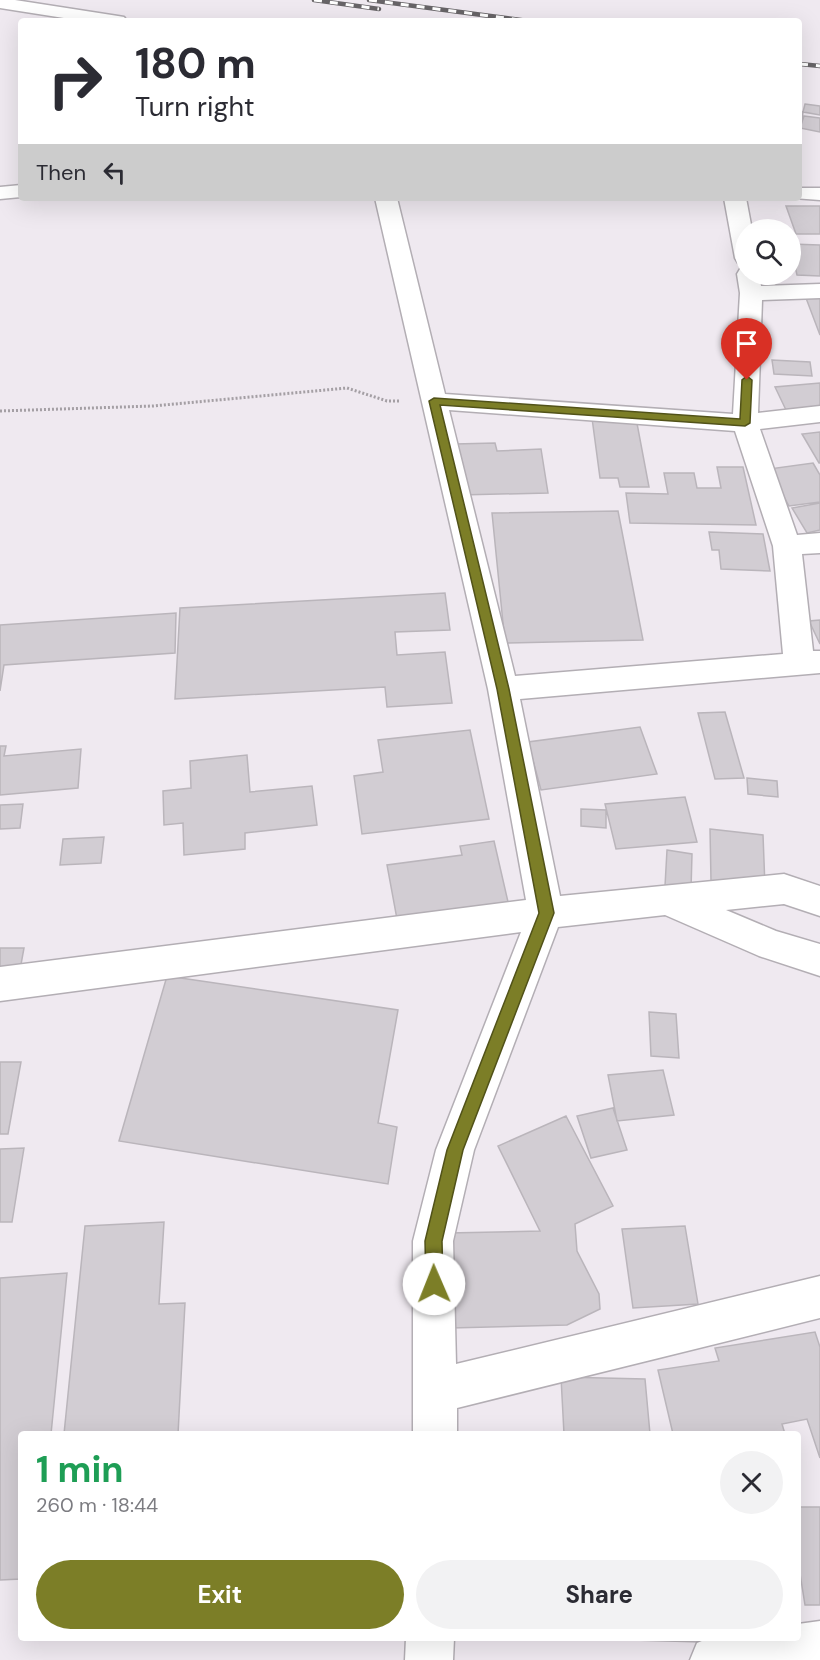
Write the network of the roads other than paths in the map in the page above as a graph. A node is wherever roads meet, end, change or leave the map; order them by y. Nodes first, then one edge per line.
1 (0, 3) edge
2 (98, 18) edge
3 (18, 191) edge
4 (0, 193) edge
5 (802, 194) edge
6 (820, 194) edge
7 (387, 201) edge
8 (736, 201) edge
9 (739, 219) edge
10 (750, 285) edge
11 (760, 285) edge
12 (820, 291) edge
13 (434, 401) junction
14 (820, 414) edge
15 (745, 423) junction
16 (820, 543) edge
17 (787, 546) junction
18 (810, 663) edge
19 (503, 689) junction
20 (668, 900) junction
21 (820, 901) edge
22 (546, 913) junction
23 (820, 960) edge
24 (0, 984) edge
25 (820, 1297) edge
26 (436, 1391) junction
27 (435, 1431) edge
28 (430, 1641) edge
29 (820, 1645) edge
30 (429, 1660) edge
31 (714, 1660) edge

1 - 2 street
3 - 4 street
5 - 6 street
7 - 13 street
8 - 9 street
10 - 15 street
11 - 12 street
13 - 15 street
13 - 19 street
14 - 15 street
15 - 17 street
16 - 17 street
17 - 18 street
18 - 19 street
19 - 22 street
20 - 21 street
20 - 22 street
20 - 23 street
22 - 24 street
22 - 26 street
25 - 26 street
26 - 27 street
28 - 30 street
29 - 31 street

